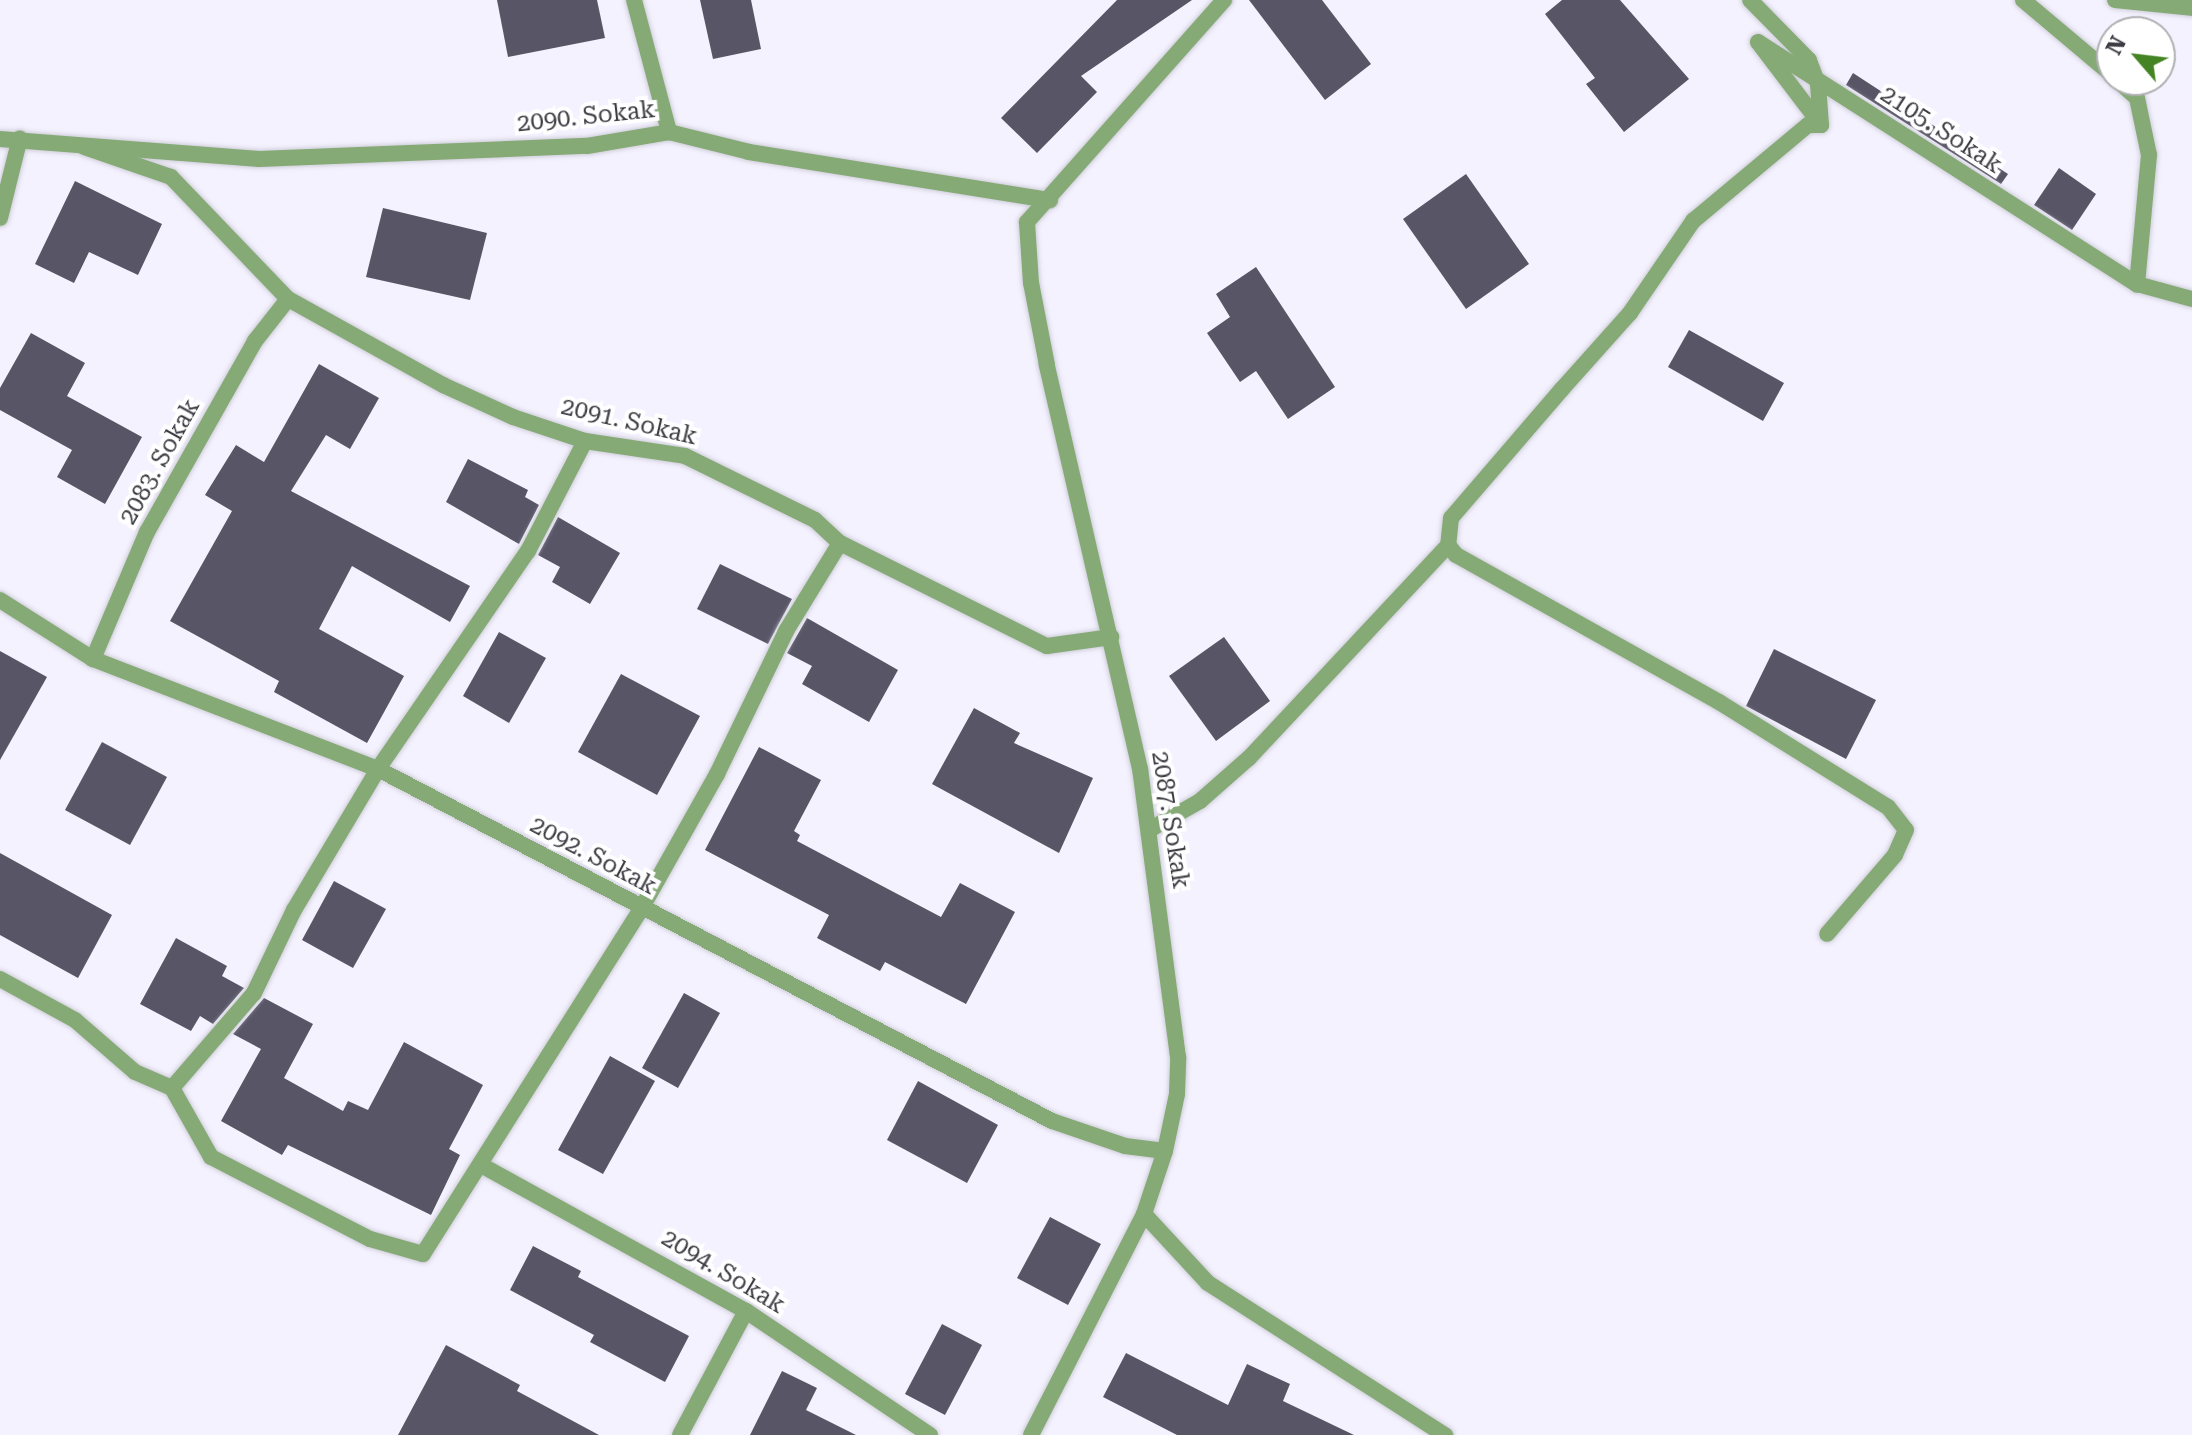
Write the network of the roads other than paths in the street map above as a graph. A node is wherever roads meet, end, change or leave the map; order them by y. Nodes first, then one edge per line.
1 (634, 0) edge
2 (1224, 0) edge
3 (1750, 0) edge
4 (2023, 0) edge
5 (2115, 0) edge
6 (2192, 8) edge
7 (2096, 62) edge
8 (2135, 96) edge
9 (1821, 125) junction
10 (669, 132) junction
11 (20, 138) junction
12 (0, 139) edge
13 (84, 147) junction
14 (1050, 200) junction
15 (0, 218) edge
16 (2137, 284) junction
17 (288, 299) junction
18 (2192, 299) edge
19 (585, 441) junction
20 (840, 543) junction
21 (1448, 545) junction
22 (0, 600) edge
23 (1111, 637) junction
24 (93, 659) junction
25 (378, 769) junction
26 (1149, 830) junction
27 (641, 909) junction
28 (1827, 934) dead end
29 (0, 979) edge
30 (172, 1088) junction
31 (1165, 1151) junction
32 (483, 1166) junction
33 (1144, 1214) junction
34 (746, 1311) junction
35 (680, 1435) edge
36 (930, 1435) edge
37 (1031, 1435) edge
38 (1445, 1435) edge

1 - 10 street
2 - 14 street
3 - 9 street
4 - 7 street
5 - 6 street
8 - 16 street
9 - 16 street, 2105. Sokak
9 - 21 street
10 - 13 street, 2090. Sokak
10 - 14 street, 2090. Sokak
11 - 12 street, 2090. Sokak
11 - 13 street, 2090. Sokak
11 - 15 street
13 - 17 street, 2091. Sokak
14 - 23 street, 2087. Sokak
16 - 18 street, 2105. Sokak
17 - 19 street, 2091. Sokak
17 - 24 street, 2083. Sokak
19 - 20 street, 2091. Sokak
19 - 25 street
20 - 23 street, 2091. Sokak
20 - 27 street
21 - 26 street
21 - 28 street
22 - 24 street, 2092. Sokak
23 - 26 street, 2087. Sokak
24 - 25 street, 2092. Sokak
25 - 27 street, 2092. Sokak
25 - 30 street
26 - 31 street, 2087. Sokak
27 - 31 street, 2092. Sokak
27 - 32 street
29 - 30 street
30 - 32 street
31 - 33 street, 2087. Sokak
32 - 34 street, 2094. Sokak
33 - 37 street, 2087. Sokak
33 - 38 street
34 - 35 street
34 - 36 street, 2094. Sokak

